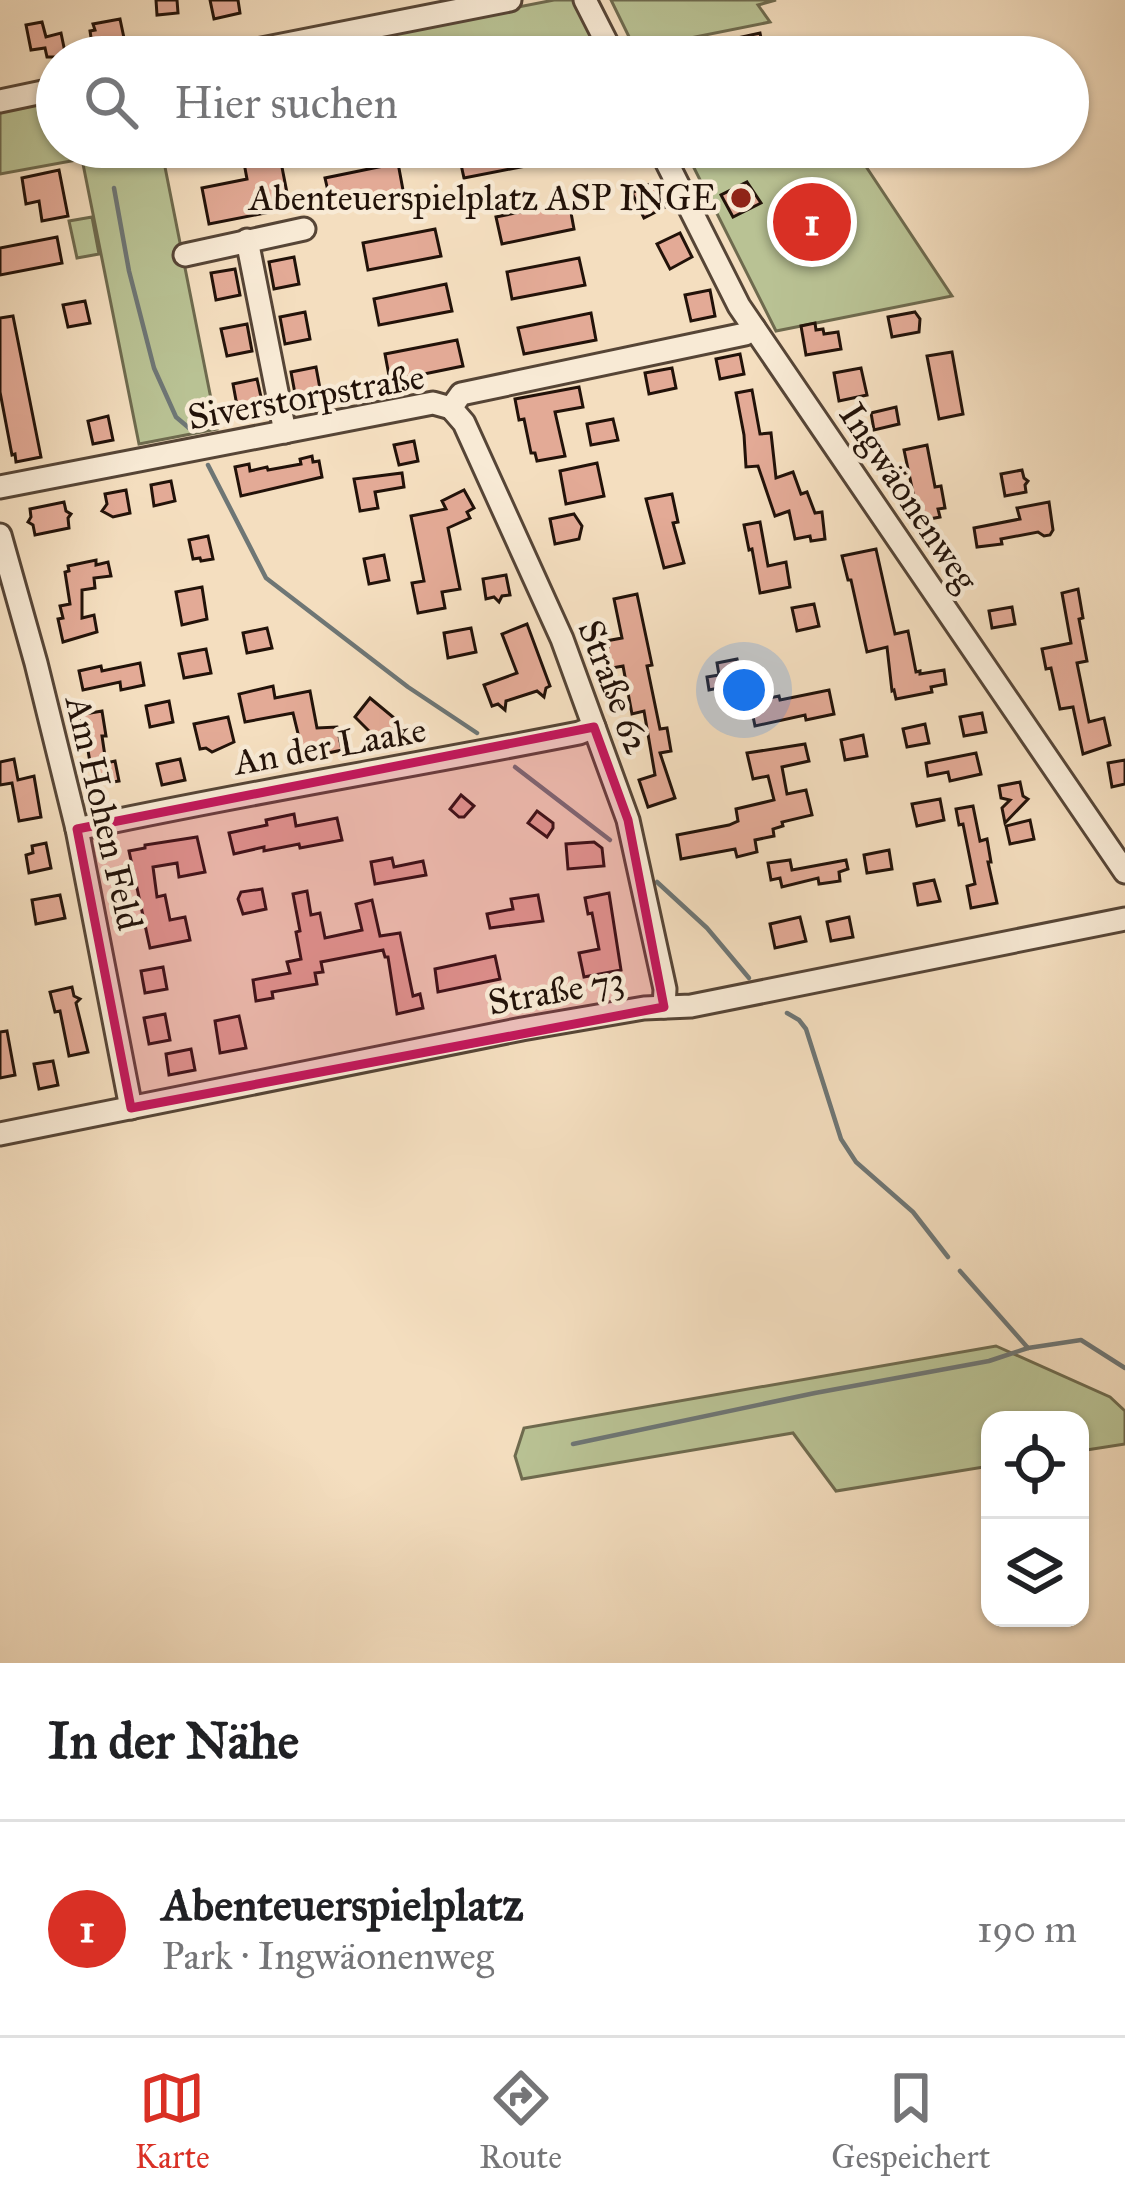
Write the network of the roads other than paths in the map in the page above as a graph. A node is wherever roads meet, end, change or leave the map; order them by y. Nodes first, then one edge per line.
1 (510, 0) edge
2 (585, 0) edge
3 (327, 36) edge
4 (603, 36) edge
5 (36, 93) edge
6 (0, 101) edge
7 (669, 168) edge
8 (304, 229) dead end
9 (247, 240) junction
10 (185, 255) dead end
11 (754, 328) junction
12 (452, 409) junction
13 (285, 432) junction
14 (0, 487) edge
15 (0, 535) edge
16 (594, 727) junction
17 (77, 829) junction
18 (1125, 872) edge
19 (1125, 920) edge
20 (664, 1007) junction
21 (131, 1108) junction
22 (0, 1134) edge

1 - 3 street
2 - 4 street
5 - 6 street
7 - 11 street, Ingwäonenweg
8 - 9 street
9 - 10 street
9 - 13 street
11 - 12 street, Siverstorpstraße
11 - 18 street, Ingwäonenweg
12 - 13 street, Siverstorpstraße
12 - 16 street, Straße 62
13 - 14 street, Siverstorpstraße
15 - 17 street, Am Hohen Feld
16 - 17 street, An der Laake
16 - 20 street, Straße 62
17 - 21 street, Am Hohen Feld
19 - 20 street, Straße 73
20 - 21 street, Straße 73
21 - 22 street, Straße 73

